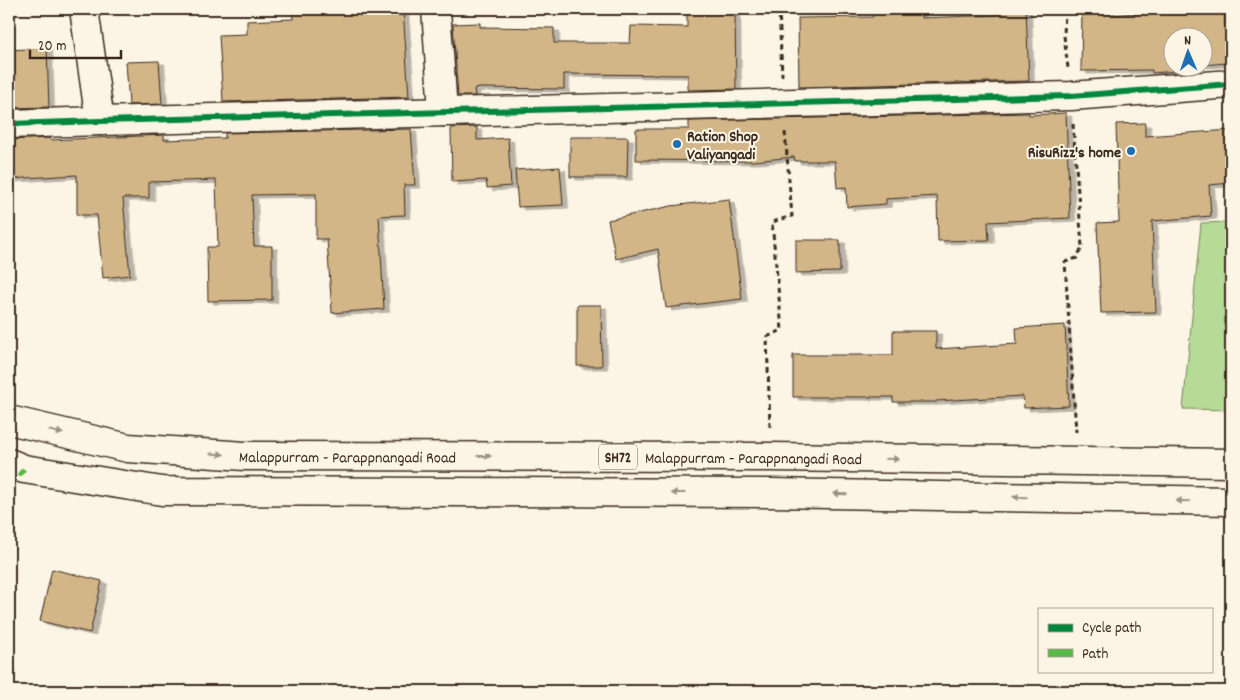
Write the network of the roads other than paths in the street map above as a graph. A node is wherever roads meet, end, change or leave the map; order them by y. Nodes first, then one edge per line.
1 (84, 9) edge
2 (436, 9) edge
3 (1231, 84) edge
4 (443, 112) junction
5 (100, 120) junction
6 (9, 124) edge
7 (9, 420) edge
8 (9, 463) edge
9 (1231, 463) edge
10 (1231, 501) edge

1 - 5 main road
2 - 4 main road
3 - 4 main road
4 - 5 main road
5 - 6 main road
7 -> 9 main road, Malappurram - Parappnangadi Road / SH72
10 -> 8 main road, SH72

